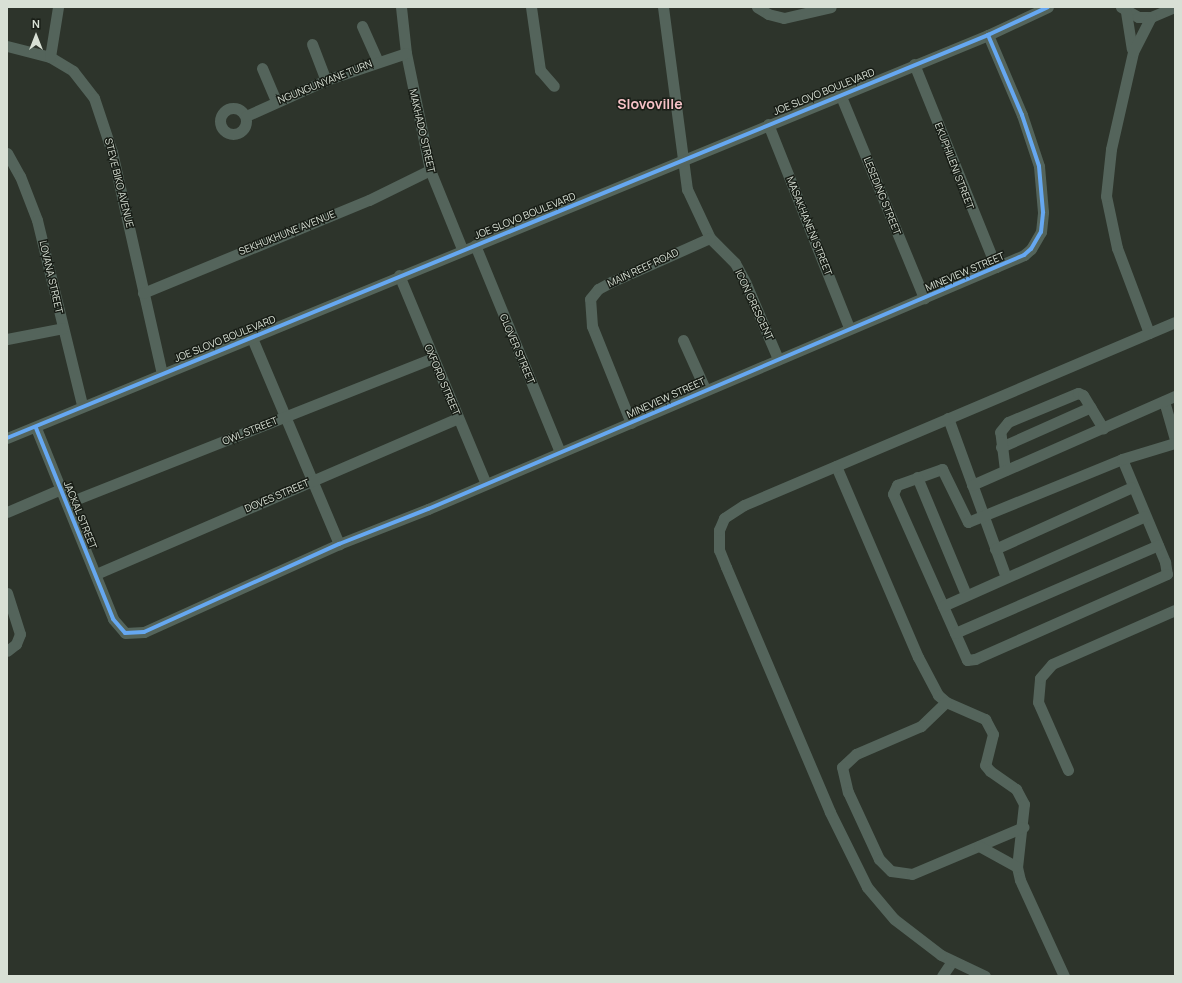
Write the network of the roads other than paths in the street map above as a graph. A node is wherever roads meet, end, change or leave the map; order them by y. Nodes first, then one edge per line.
1 (58, 7) edge
2 (401, 7) edge
3 (531, 7) edge
4 (663, 7) edge
5 (757, 7) edge
6 (831, 7) edge
7 (1048, 7) edge
8 (1174, 7) edge
9 (1124, 9) edge
10 (1151, 17) junction
11 (362, 26) dead end
12 (988, 35) junction
13 (312, 44) dead end
14 (7, 46) edge
15 (1133, 52) junction
16 (406, 53) junction
17 (50, 57) junction
18 (377, 60) junction
19 (914, 64) junction
20 (262, 68) dead end
21 (326, 80) junction
22 (554, 86) dead end
23 (840, 94) junction
24 (276, 101) junction
25 (246, 116) dead end
26 (768, 124) junction
27 (7, 153) edge
28 (682, 160) junction
29 (430, 170) junction
30 (710, 238) junction
31 (474, 244) junction
32 (462, 249) junction
33 (996, 267) junction
34 (399, 276) junction
35 (143, 293) junction
36 (924, 298) junction
37 (1175, 322) edge
38 (63, 328) junction
39 (849, 328) junction
40 (1149, 333) junction
41 (252, 338) junction
42 (7, 339) edge
43 (684, 340) dead end
44 (433, 358) junction
45 (778, 359) junction
46 (162, 374) junction
47 (705, 389) junction
48 (1175, 396) edge
49 (1164, 401) junction
50 (82, 405) junction
51 (1090, 407) junction
52 (285, 417) junction
53 (458, 418) junction
54 (948, 418) junction
55 (631, 423) junction
56 (36, 428) junction
57 (1103, 428) junction
58 (7, 438) edge
59 (1175, 439) edge
60 (1175, 443) edge
61 (1001, 446) junction
62 (560, 452) junction
63 (1122, 459) junction
64 (836, 466) junction
65 (1005, 470) junction
66 (917, 477) junction
67 (312, 481) junction
68 (486, 484) junction
69 (972, 485) junction
70 (1132, 487) junction
71 (61, 489) junction
72 (67, 504) junction
73 (7, 512) edge
74 (983, 516) junction
75 (1145, 516) junction
76 (339, 544) junction
77 (1158, 545) junction
78 (995, 548) junction
79 (96, 574) junction
80 (1006, 577) junction
81 (7, 593) edge
82 (966, 595) junction
83 (943, 606) junction
84 (110, 609) joint
85 (1175, 610) edge
86 (955, 633) junction
87 (7, 651) edge
88 (946, 702) junction
89 (1068, 770) dead end
90 (1023, 827) junction
91 (979, 846) junction
92 (1017, 867) junction
93 (952, 961) junction
94 (942, 976) edge
95 (985, 976) edge
96 (1064, 976) edge

1 - 17 street
2 - 16 street, MAKHADO STREET
3 - 22 street
4 - 28 street, ICON CRESCENT
5 - 6 street
7 - 12 street, JOE SLOVO BOULEVARD
8 - 10 street
9 - 10 street
9 - 15 street
10 - 15 street
11 - 18 street
12 - 19 street, JOE SLOVO BOULEVARD
12 - 33 street, MINEVIEW STREET
13 - 21 street
14 - 17 street, STEVE BIKO AVENUE
15 - 40 street
16 - 18 street, NGUNGUNYANE TURN
16 - 29 street, MAKHADO STREET
17 - 35 street, STEVE BIKO AVENUE
18 - 21 street, NGUNGUNYANE TURN
19 - 23 street, JOE SLOVO BOULEVARD
19 - 33 street, EKUPHILENI STREET
20 - 24 street
21 - 24 street, NGUNGUNYANE TURN
23 - 26 street, JOE SLOVO BOULEVARD
23 - 36 street, LESEDING STREET
24 - 25 street, NGUNGUNYANE TURN
26 - 28 street, JOE SLOVO BOULEVARD
26 - 39 street, MASAKHANENI STREET
27 - 38 street, LOVANA STREET
28 - 30 street, ICON CRESCENT
28 - 31 street, JOE SLOVO BOULEVARD
29 - 32 street, MAKHADO STREET
29 - 35 street, SEKHUKHUNE AVENUE
30 - 45 street, ICON CRESCENT
30 - 55 street, MAIN REEF ROAD
31 - 32 street, JOE SLOVO BOULEVARD
31 - 62 street, CLOVER STREET
32 - 34 street, JOE SLOVO BOULEVARD
33 - 36 street, MINEVIEW STREET
34 - 41 street, JOE SLOVO BOULEVARD
34 - 44 street, OXFORD STREET
35 - 46 street, STEVE BIKO AVENUE
36 - 39 street, MINEVIEW STREET
37 - 40 street
38 - 42 street
38 - 50 street, LOVANA STREET
39 - 45 street, MINEVIEW STREET
40 - 54 street
41 - 46 street, JOE SLOVO BOULEVARD
41 - 52 street
43 - 47 street
44 - 52 street, OWL STREET
44 - 53 street, OXFORD STREET
45 - 47 street, MINEVIEW STREET
46 - 50 street, JOE SLOVO BOULEVARD
47 - 55 street, MINEVIEW STREET
48 - 49 street
49 - 57 street
49 - 59 street
50 - 56 street, JOE SLOVO BOULEVARD
51 - 57 street
51 - 61 street
51 - 61 street
52 - 67 street
52 - 72 street, OWL STREET
53 - 67 street, DOVES STREET
53 - 68 street, OXFORD STREET
54 - 64 street
54 - 69 street
55 - 62 street, MINEVIEW STREET
56 - 58 street, JOE SLOVO BOULEVARD
56 - 71 street, JACKAL STREET
57 - 65 street
60 - 63 street
61 - 65 street
62 - 68 street, MINEVIEW STREET
63 - 70 street
63 - 74 street
64 - 88 street
64 - 93 street
65 - 69 street
66 - 74 street
66 - 82 street
66 - 83 street
67 - 76 street
67 - 79 street, DOVES STREET
68 - 76 street, MINEVIEW STREET
69 - 74 street
70 - 75 street
70 - 78 street
71 - 72 street, JACKAL STREET
71 - 73 street
72 - 79 street, JACKAL STREET
74 - 78 street
75 - 77 street
75 - 80 street
76 - 84 street, MINEVIEW STREET
77 - 86 street
77 - 86 street
78 - 80 street
79 - 84 street, JACKAL STREET
80 - 82 street
81 - 87 street
82 - 83 street
83 - 86 street
85 - 89 street
88 - 90 street
88 - 91 street
90 - 91 street
90 - 92 street
91 - 92 street
92 - 96 street
93 - 94 street
93 - 95 street

